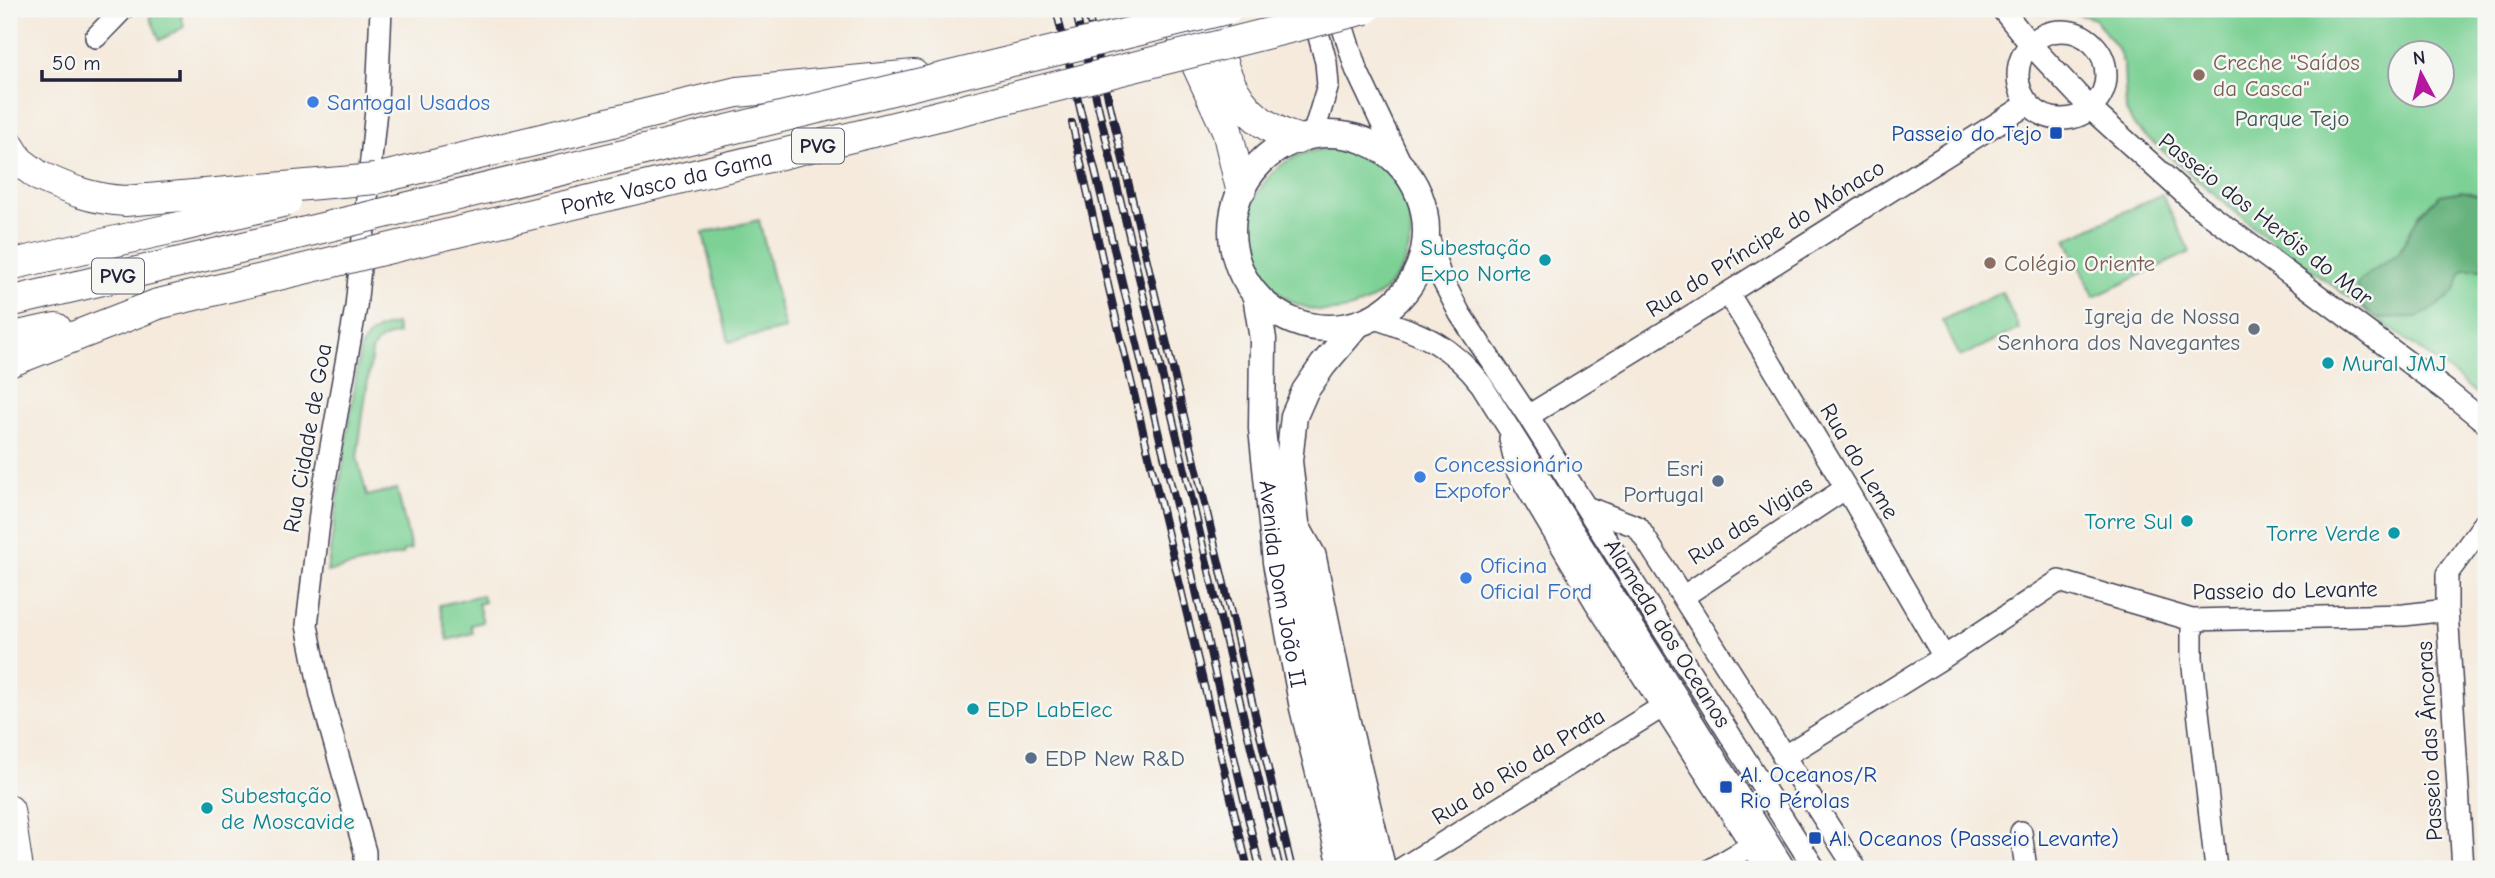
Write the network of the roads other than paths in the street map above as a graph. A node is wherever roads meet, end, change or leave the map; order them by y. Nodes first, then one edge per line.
1 (123, 9) edge
2 (381, 9) edge
3 (1171, 9) edge
4 (1190, 9) edge
5 (1209, 9) edge
6 (1229, 9) edge
7 (1311, 9) edge
8 (1337, 9) edge
9 (1365, 9) edge
10 (2002, 9) edge
11 (96, 37) dead end
12 (2030, 44) junction
13 (971, 70) junction
14 (1209, 90) junction
15 (2028, 104) junction
16 (2092, 110) junction
17 (1305, 137) junction
18 (9, 145) edge
19 (1402, 166) junction
20 (375, 179) junction
21 (1241, 189) junction
22 (1427, 236) junction
23 (9, 265) edge
24 (1728, 293) junction
25 (1256, 296) junction
26 (9, 302) edge
27 (158, 304) junction
28 (1366, 321) junction
29 (9, 338) edge
30 (9, 362) edge
31 (1528, 416) junction
32 (2486, 423) edge
33 (1507, 424) junction
34 (1846, 488) junction
35 (1586, 507) junction
36 (1294, 517) junction
37 (2486, 521) edge
38 (1684, 596) junction
39 (2447, 610) junction
40 (2192, 620) junction
41 (1944, 657) junction
42 (1662, 707) junction
43 (1783, 757) junction
44 (9, 810) edge
45 (2021, 832) dead end
46 (1752, 845) junction
47 (18, 869) edge
48 (365, 869) edge
49 (1343, 869) edge
50 (1367, 869) edge
51 (1385, 869) edge
52 (1401, 869) edge
53 (1712, 869) edge
54 (1767, 869) edge
55 (1786, 869) edge
56 (1815, 869) edge
57 (1856, 869) edge
58 (2026, 869) edge
59 (2216, 869) edge
60 (2463, 869) edge

1 - 11 street
2 - 48 street, Rua Cidade de Goa
3 - 14 highway
4 - 14 highway
5 - 17 highway
6 - 13 highway, Ponte Vasco da Gama / PVG, bridge
7 - 17 street
8 - 19 street
9 - 27 highway, Ponte Vasco da Gama / PVG, bridge
10 - 12 street, Passeio dos Heróis do Mar
12 - 15 street
12 - 16 street, Passeio dos Heróis do Mar
12 - 16 street
13 - 20 highway, bridge
13 - 26 highway, Ponte Vasco da Gama / PVG, bridge
14 - 21 highway
15 - 16 street
15 - 24 street, Rua do Príncipe do Mónaco
16 - 32 street, Passeio dos Heróis do Mar
17 - 19 main road
17 - 21 main road
18 - 20 highway, bridge
19 - 22 main road
20 - 23 highway, bridge
21 - 25 main road
22 - 28 main road
22 - 31 street, Alameda dos Oceanos
24 - 31 street, Rua do Príncipe do Mónaco
24 - 34 street, Rua do Leme
25 - 28 main road
25 - 49 main road, Avenida Dom João II
27 - 29 highway, Ponte Vasco da Gama / PVG
27 - 30 highway
28 - 33 street, Alameda dos Oceanos
28 - 36 main road, Avenida Dom João II
31 - 35 street, Alameda dos Oceanos
33 - 42 street, Alameda dos Oceanos
33 - 55 street, Alameda dos Oceanos
34 - 38 street, Rua das Vigias
34 - 41 street, Rua do Leme
35 - 38 street, Alameda dos Oceanos
35 - 56 street, Alameda dos Oceanos
36 - 50 main road, Avenida Dom João II
36 - 51 street
37 - 39 street
38 - 43 street, Alameda dos Oceanos
39 - 40 street, Passeio do Levante
39 - 60 street, Passeio das Âncoras
40 - 41 street, Passeio do Levante
40 - 59 street
41 - 43 street, Passeio do Levante
42 - 46 street, Alameda dos Oceanos
42 - 52 street, Rua do Rio da Prata
43 - 57 street, Alameda dos Oceanos
44 - 47 highway
45 - 58 street
46 - 53 street
46 - 54 street, Alameda dos Oceanos

